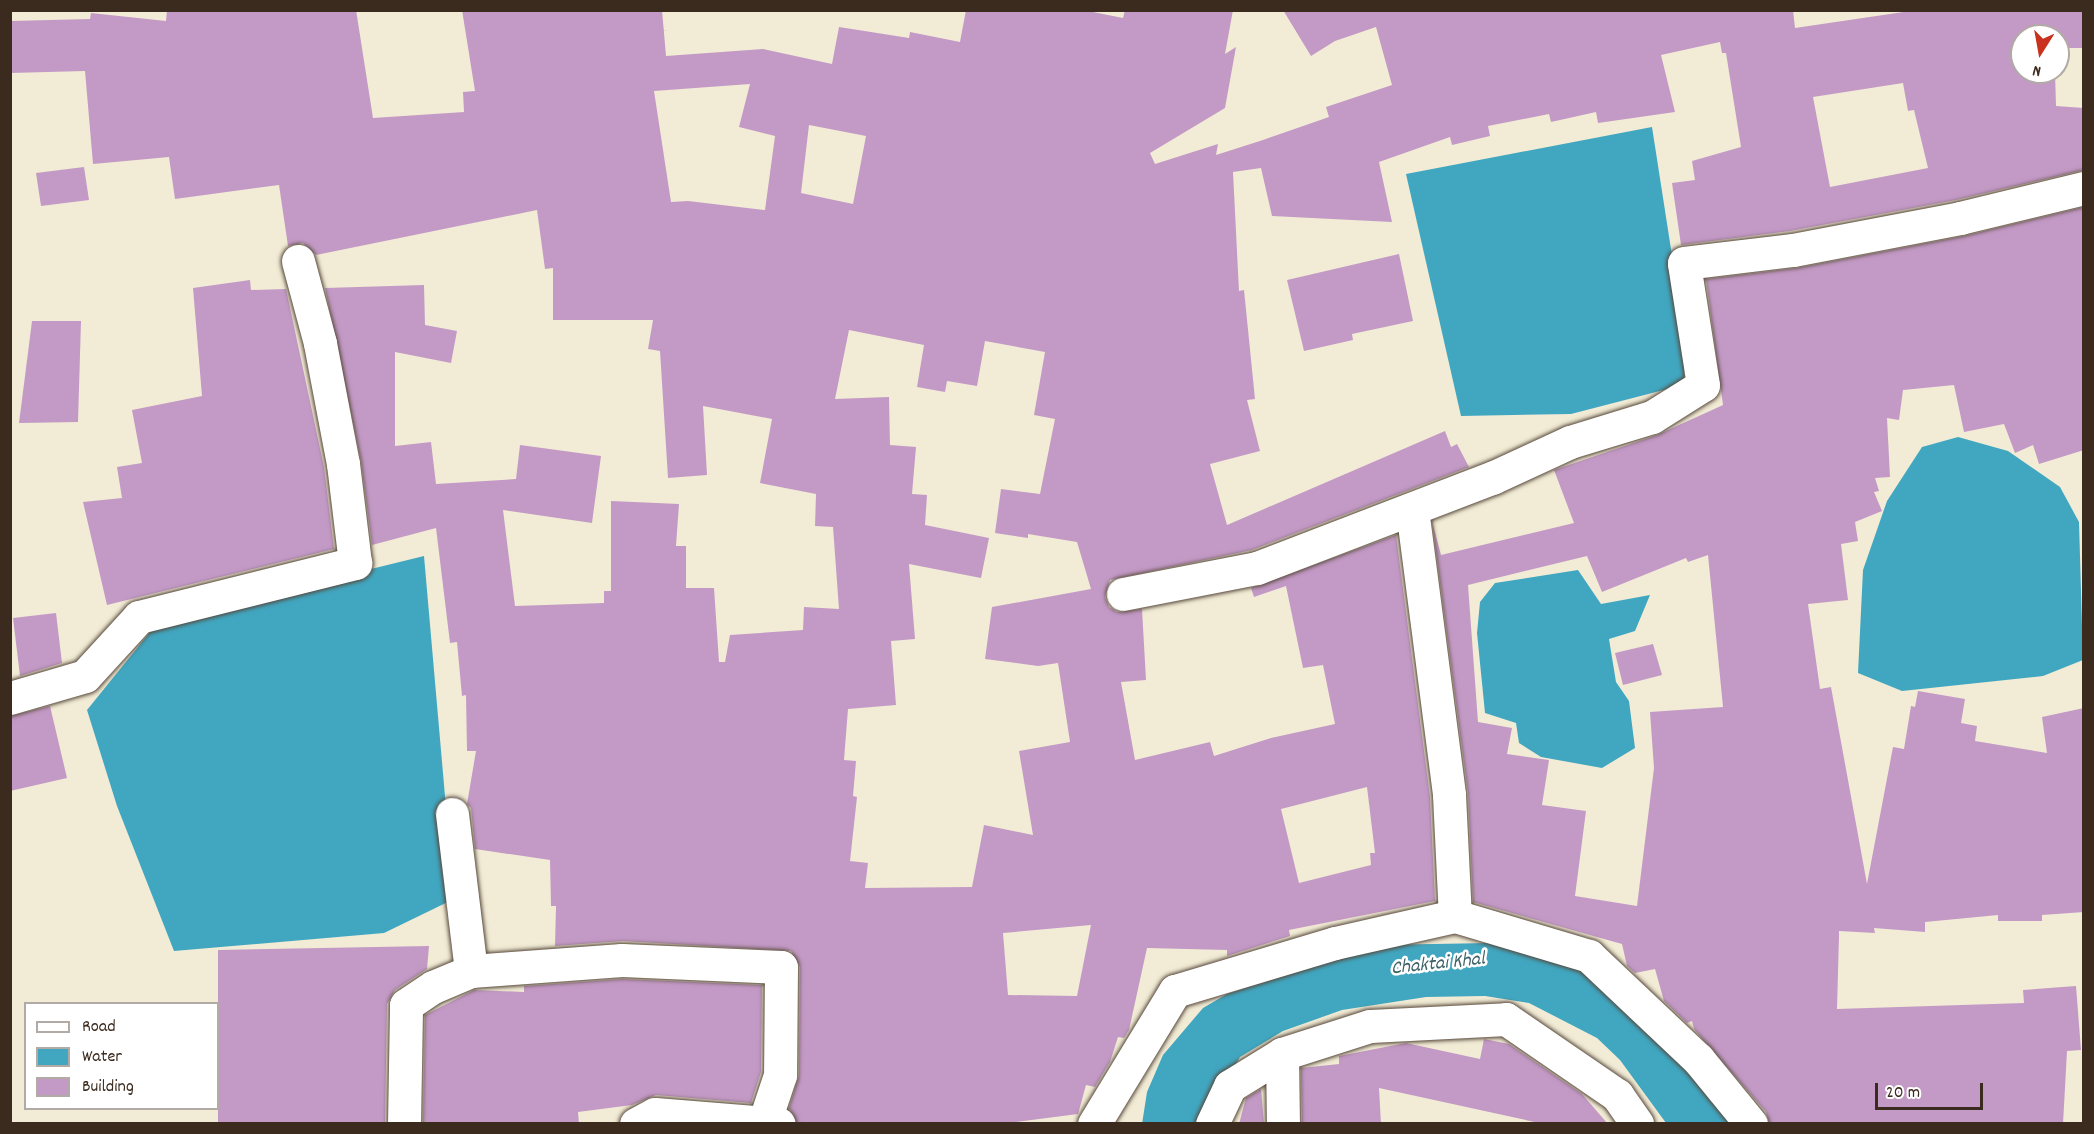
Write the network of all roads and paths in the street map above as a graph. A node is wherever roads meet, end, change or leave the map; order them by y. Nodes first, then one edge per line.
1 (2084, 188) edge
2 (298, 261) dead end
3 (1412, 510) junction
4 (1123, 594) dead end
5 (10, 698) edge
6 (452, 814) dead end
7 (1455, 916) junction
8 (471, 971) junction
9 (1282, 1054) junction
10 (772, 1122) edge
11 (404, 1124) edge
12 (636, 1124) edge
13 (1094, 1124) edge
14 (1212, 1124) edge
15 (1283, 1124) edge
16 (1637, 1124) edge
17 (1750, 1124) edge

1 - 3 street
2 - 5 street
3 - 4 street
3 - 7 street
6 - 8 street
7 - 13 street
7 - 17 street
8 - 10 street
8 - 11 street
9 - 14 street
9 - 15 street
9 - 16 street
10 - 12 street

